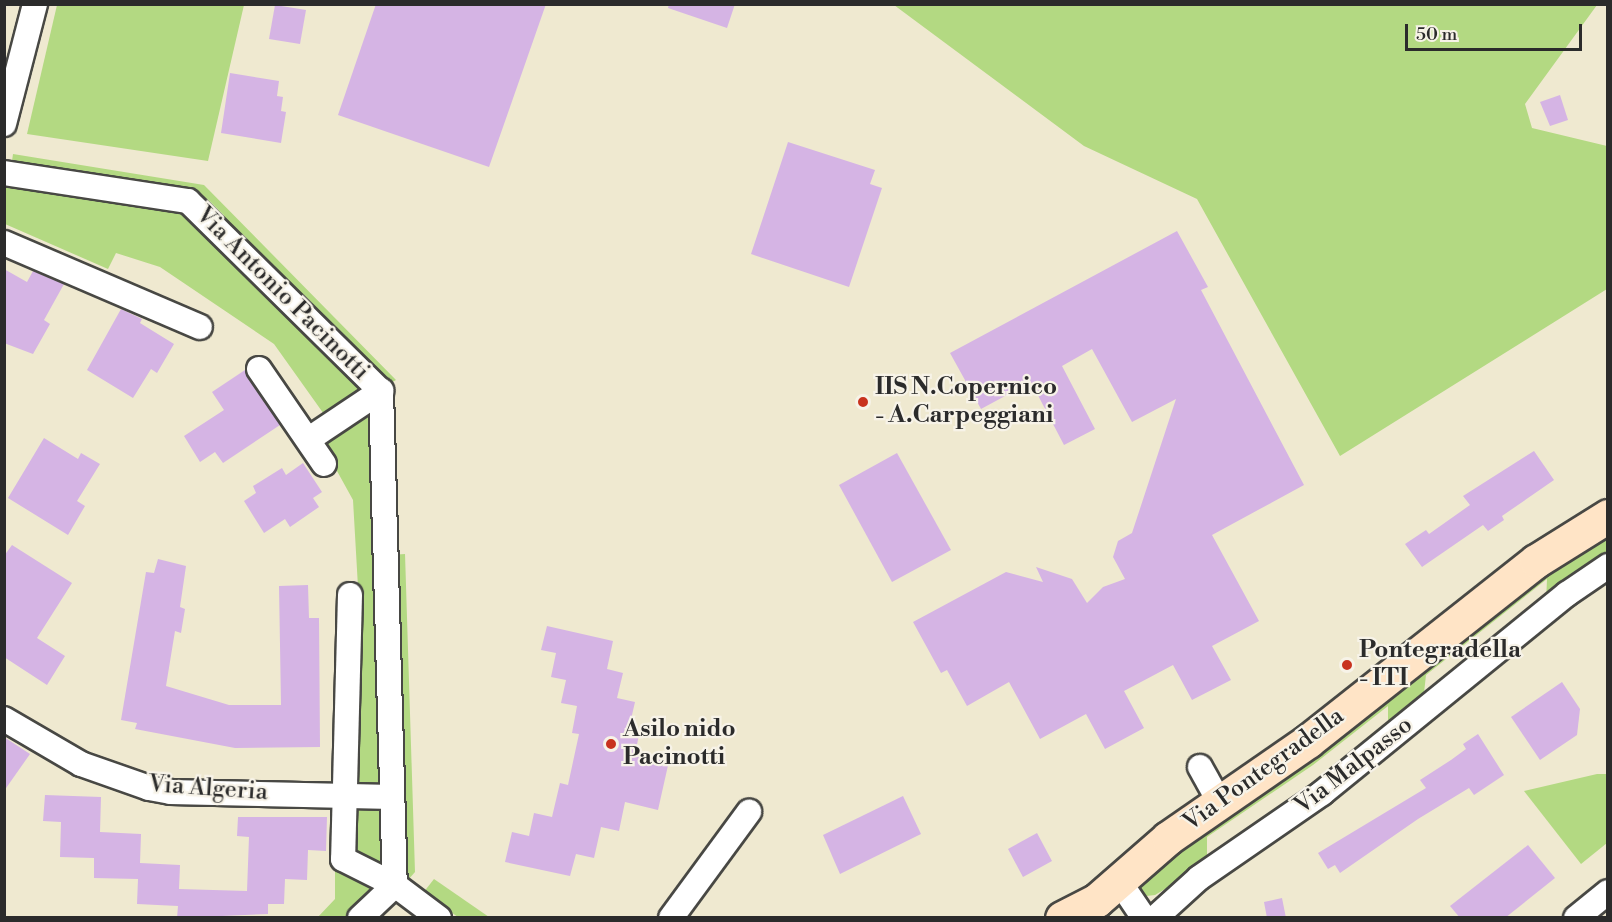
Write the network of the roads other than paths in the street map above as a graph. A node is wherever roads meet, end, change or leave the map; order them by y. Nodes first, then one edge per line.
1 (35, 4) edge
2 (4, 124) edge
3 (4, 173) edge
4 (4, 243) edge
5 (200, 327) dead end
6 (259, 369) dead end
7 (381, 391) junction
8 (309, 439) junction
9 (324, 464) dead end
10 (1608, 516) edge
11 (1608, 567) edge
12 (350, 596) dead end
13 (349, 625) junction
14 (387, 625) junction
15 (4, 719) edge
16 (1200, 767) dead end
17 (346, 794) junction
18 (392, 797) junction
19 (1220, 803) junction
20 (749, 812) dead end
21 (395, 885) junction
22 (1608, 892) edge
23 (1102, 900) edge
24 (360, 918) edge
25 (439, 918) edge
26 (671, 918) edge
27 (1062, 918) edge
28 (1144, 918) edge
29 (1155, 918) edge
30 (1576, 918) edge

1 - 2 street
3 - 7 street, Via Antonio Pacinotti
4 - 5 street
6 - 8 street
7 - 8 street, Via Antonio Pacinotti
7 - 14 street, Via Antonio Pacinotti
8 - 9 street
10 - 19 street, Via Pontegradella
11 - 29 street, Via Malpasso
12 - 13 street
13 - 14 street
13 - 17 street
14 - 18 street, Via Antonio Pacinotti
15 - 17 street, Via Algeria
16 - 19 street
17 - 18 street, Via Algeria
17 - 21 street
18 - 21 street, Via Antonio Pacinotti
19 - 23 street, Via Pontegradella
20 - 26 street
21 - 24 street
21 - 25 street
22 - 30 street
23 - 27 street, Via Pontegradella
23 - 28 street

